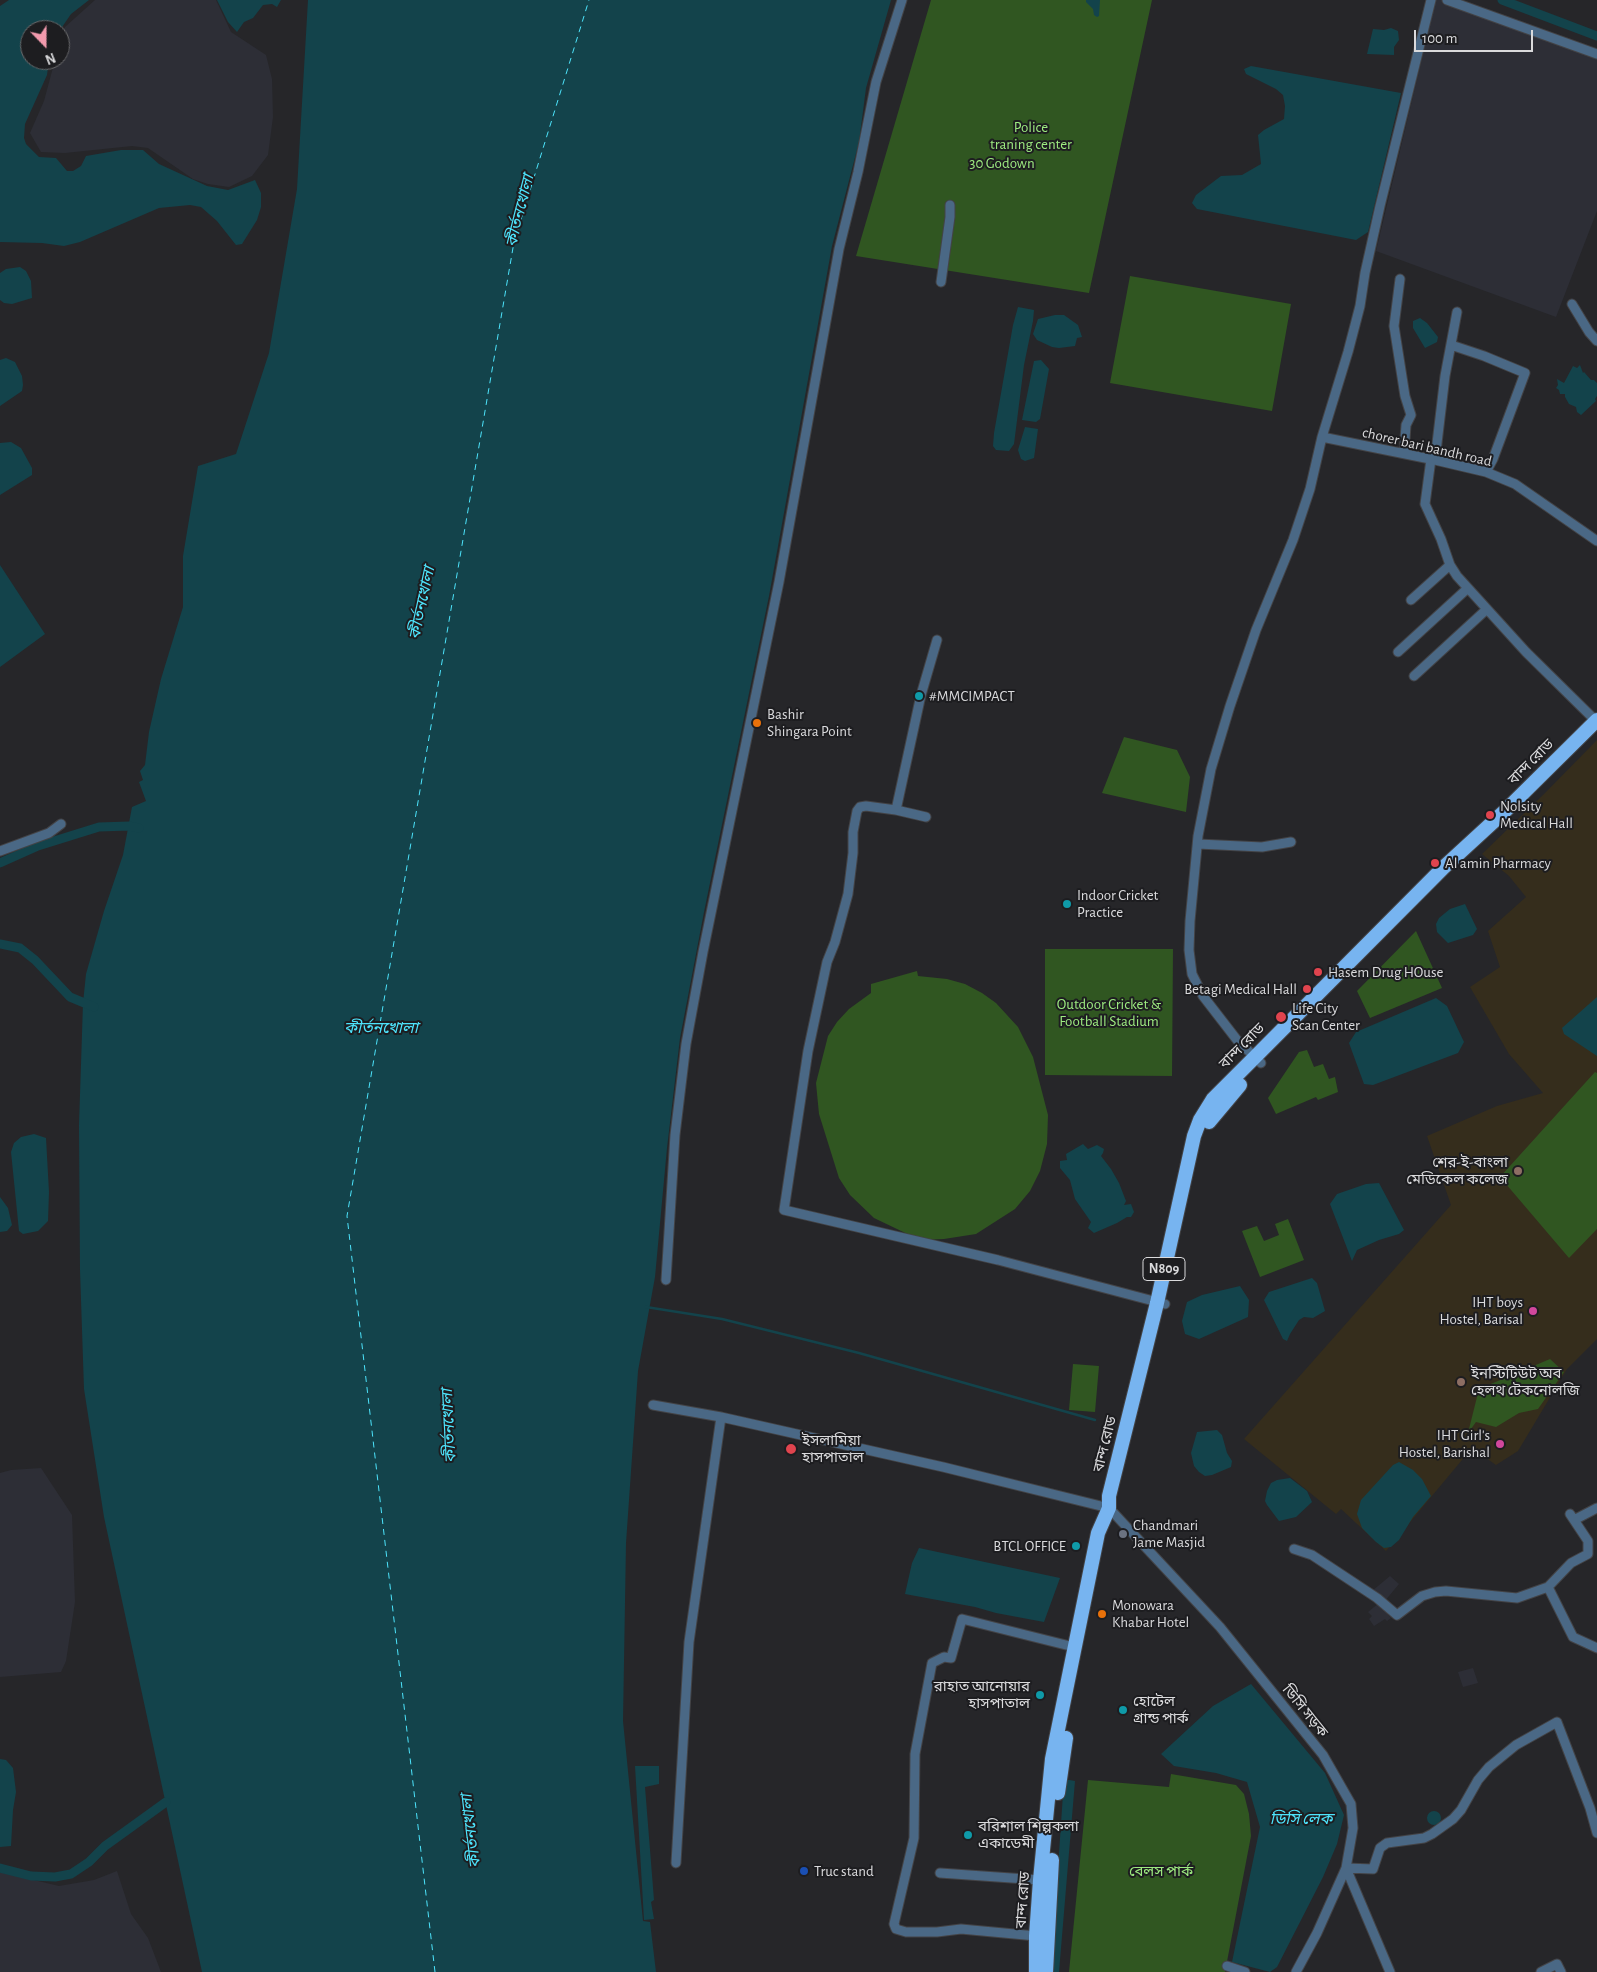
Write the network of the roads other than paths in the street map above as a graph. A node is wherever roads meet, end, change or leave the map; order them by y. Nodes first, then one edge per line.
1 (902, 0) edge
2 (1431, 0) edge
3 (1447, 0) edge
4 (1597, 54) edge
5 (950, 205) dead end
6 (1400, 279) dead end
7 (941, 282) dead end
8 (1572, 304) dead end
9 (1457, 312) dead end
10 (1597, 341) edge
11 (1451, 345) junction
12 (1322, 437) junction
13 (1404, 453) junction
14 (1433, 460) junction
15 (1486, 472) junction
16 (1597, 541) edge
17 (1450, 565) junction
18 (1468, 588) junction
19 (1411, 600) dead end
20 (1487, 609) junction
21 (937, 640) dead end
22 (1398, 652) dead end
23 (1414, 676) dead end
24 (1597, 724) edge
25 (896, 810) junction
26 (926, 817) dead end
27 (61, 824) dead end
28 (1291, 842) dead end
29 (1198, 844) junction
30 (0, 851) edge
31 (1258, 1060) junction
32 (666, 1280) dead end
33 (1161, 1304) junction
34 (653, 1405) dead end
35 (721, 1417) junction
36 (1108, 1508) junction
37 (1597, 1508) edge
38 (1294, 1549) dead end
39 (1548, 1588) junction
40 (1596, 1646) edge
41 (1074, 1647) junction
42 (1597, 1833) edge
43 (676, 1863) dead end
44 (1346, 1868) junction
45 (940, 1873) dead end
46 (1040, 1880) junction
47 (1036, 1936) junction
48 (1227, 1966) dead end
49 (1036, 1972) edge
50 (1046, 1972) edge
51 (1245, 1972) edge
52 (1296, 1972) edge
53 (1390, 1972) edge
54 (1542, 1972) edge
55 (1561, 1972) edge

1 - 32 street
2 - 12 street
3 - 4 street
5 - 7 street
6 - 13 street
8 - 10 street
9 - 11 street
11 - 14 street
11 - 15 street
12 - 13 street, chorer bari bandh road
12 - 29 street
13 - 14 street, chorer bari bandh road
14 - 15 street, chorer bari bandh road
14 - 17 street
15 - 16 street, chorer bari bandh road
17 - 18 street
17 - 19 street
18 - 20 street
18 - 22 street
20 - 23 street
20 - 24 street
21 - 25 street
24 - 31 highway, বান্দ রোড / N809
25 - 26 street
25 - 33 street
27 - 30 street
28 - 29 street
29 - 31 street
31 - 33 highway, বান্দ রোড / N809
33 - 36 highway, বান্দ রোড / N809
34 - 35 street
35 - 36 street
35 - 43 street
36 - 41 highway, বান্দ রোড / N809
36 - 44 street, ডিসি সড়ক
36 - 50 highway, বান্দ রোড / N809
37 - 39 street
38 - 39 street
39 - 40 street
41 - 46 highway, বান্দ রোড / N809
41 - 47 street
42 - 44 street
44 - 52 street, ডিসি সড়ক
44 - 53 street
45 - 46 street
46 - 47 highway, বান্দ রোড / N809
47 - 49 highway, বান্দ রোড / N809
48 - 51 street
54 - 55 street

